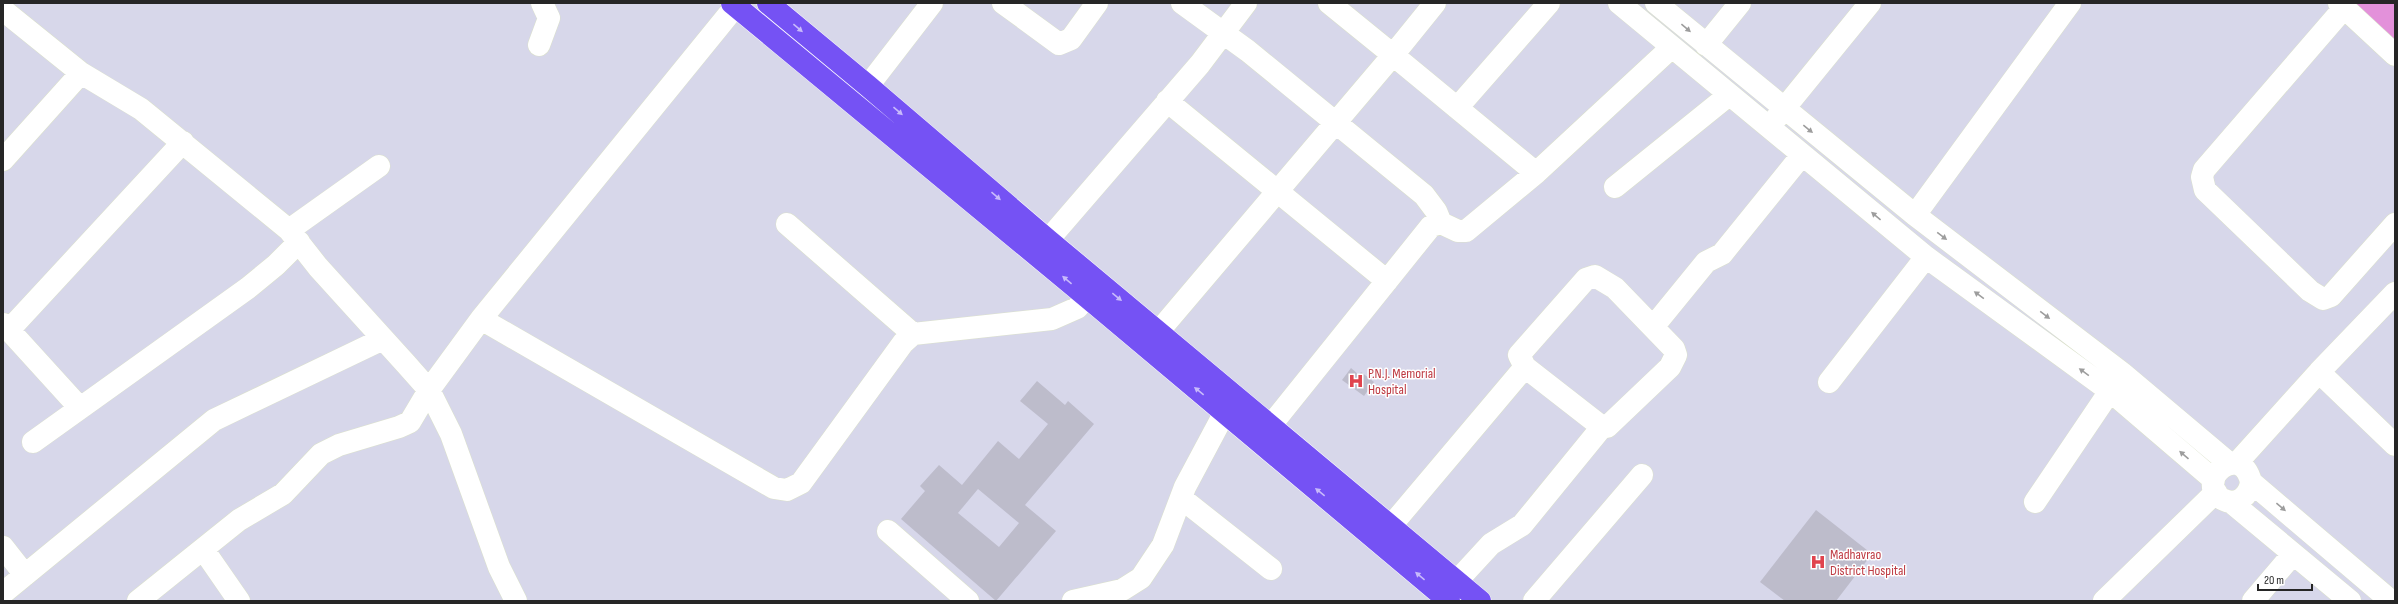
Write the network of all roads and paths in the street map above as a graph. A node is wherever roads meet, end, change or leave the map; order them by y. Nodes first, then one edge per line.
1 (542, 3) edge
2 (768, 3) edge
3 (932, 3) edge
4 (1003, 3) edge
5 (1097, 3) edge
6 (1182, 3) edge
7 (1246, 3) edge
8 (1435, 3) edge
9 (1549, 3) edge
10 (1620, 3) edge
11 (1656, 3) edge
12 (1740, 3) edge
13 (1870, 3) edge
14 (2070, 3) edge
15 (735, 4) edge
16 (1335, 5) edge
17 (2342, 6) edge
18 (3, 10) edge
19 (1224, 33) junction
20 (539, 45) dead end
21 (1706, 45) junction
22 (1672, 47) junction
23 (1393, 55) junction
24 (2395, 55) edge
25 (81, 73) junction
26 (868, 86) junction
27 (1729, 95) junction
28 (1167, 101) junction
29 (1457, 108) junction
30 (1783, 109) junction
31 (1336, 122) junction
32 (1768, 128) junction
33 (184, 142) junction
34 (1802, 155) junction
35 (3, 160) edge
36 (379, 166) dead end
37 (1536, 173) junction
38 (1616, 187) dead end
39 (1277, 193) junction
40 (1915, 215) junction
41 (1441, 223) junction
42 (787, 224) dead end
43 (2395, 224) edge
44 (294, 236) junction
45 (1048, 240) junction
46 (1926, 257) junction
47 (1387, 281) junction
48 (2395, 292) edge
49 (1087, 297) junction
50 (481, 319) junction
51 (6, 327) edge
52 (1653, 327) junction
53 (1159, 332) junction
54 (913, 334) junction
55 (383, 339) junction
56 (1182, 365) junction
57 (1525, 367) junction
58 (2319, 372) junction
59 (1829, 382) dead end
60 (429, 390) junction
61 (2110, 391) junction
62 (79, 407) junction
63 (1225, 412) junction
64 (1270, 425) junction
65 (1602, 427) junction
66 (33, 442) dead end
67 (2395, 445) edge
68 (2233, 464) junction
69 (1642, 475) dead end
70 (2251, 482) junction
71 (2220, 491) junction
72 (1181, 498) junction
73 (2035, 502) dead end
74 (1390, 527) junction
75 (888, 531) dead end
76 (3, 547) edge
77 (203, 549) junction
78 (2293, 554) junction
79 (1271, 570) dead end
80 (26, 575) junction
81 (1453, 592) edge
82 (3, 593) edge
83 (143, 600) edge
84 (239, 601) edge
85 (516, 601) edge
86 (968, 601) edge
87 (1073, 601) edge
88 (1480, 601) edge
89 (1534, 601) edge
90 (2104, 601) edge
91 (2253, 601) edge
92 (2350, 601) edge
93 (2390, 601) edge

1 - 20 street
2 -> 26 main road
3 - 26 street
4 - 5 street
6 - 19 street
7 - 19 street
8 - 23 street
9 - 29 street
10 - 22 street
11 -> 21 street
12 - 21 street
13 - 30 street
14 - 40 street
49 -> 15 main road
15 - 50 street
16 - 23 street
17 - 24 street
17 - 43 street
18 - 25 street
19 - 28 street
19 - 31 street
21 - 30 street
22 - 27 street
22 - 37 street
23 - 29 street
23 - 31 street
25 - 33 street
25 - 35 street
26 -> 45 main road
27 - 32 street
27 - 38 street
28 - 39 street
28 - 45 street
29 - 37 street
30 - 32 street
30 -> 40 street
31 - 39 street
31 - 41 street
32 - 34 street
33 - 44 street
33 - 51 street
46 -> 34 street
34 - 52 street
36 - 44 street
37 - 41 street
39 - 47 street
39 - 53 street
40 -> 68 street
41 - 47 street
42 - 54 street
44 - 55 street
44 - 62 street
45 -> 53 main road
46 - 59 street
61 -> 46 street
47 - 64 street
48 - 58 street
49 - 54 street
49 - 56 main road
50 - 54 street
50 - 60 street
51 - 62 street
52 - 57 street
52 - 65 street
53 - 56 main road
55 - 60 street
55 - 80 street
63 -> 56 main road
56 - 64 main road
57 - 65 street
57 - 74 street
58 - 67 street
58 - 68 street
60 - 77 street
60 - 85 street
71 -> 61 street
61 - 73 street
62 - 66 street
63 - 72 street
81 -> 63 main road
64 - 74 main road
65 - 81 street
68 - 70 street
68 - 71 street
69 - 89 street
70 - 71 street
70 -> 93 street
71 - 78 street
71 - 90 street
72 - 79 street
72 - 87 street
74 - 81 main road
75 - 86 street
76 - 80 street
77 - 83 street
77 - 84 street
78 - 91 street
78 - 92 street
80 - 82 street
81 - 88 main road

